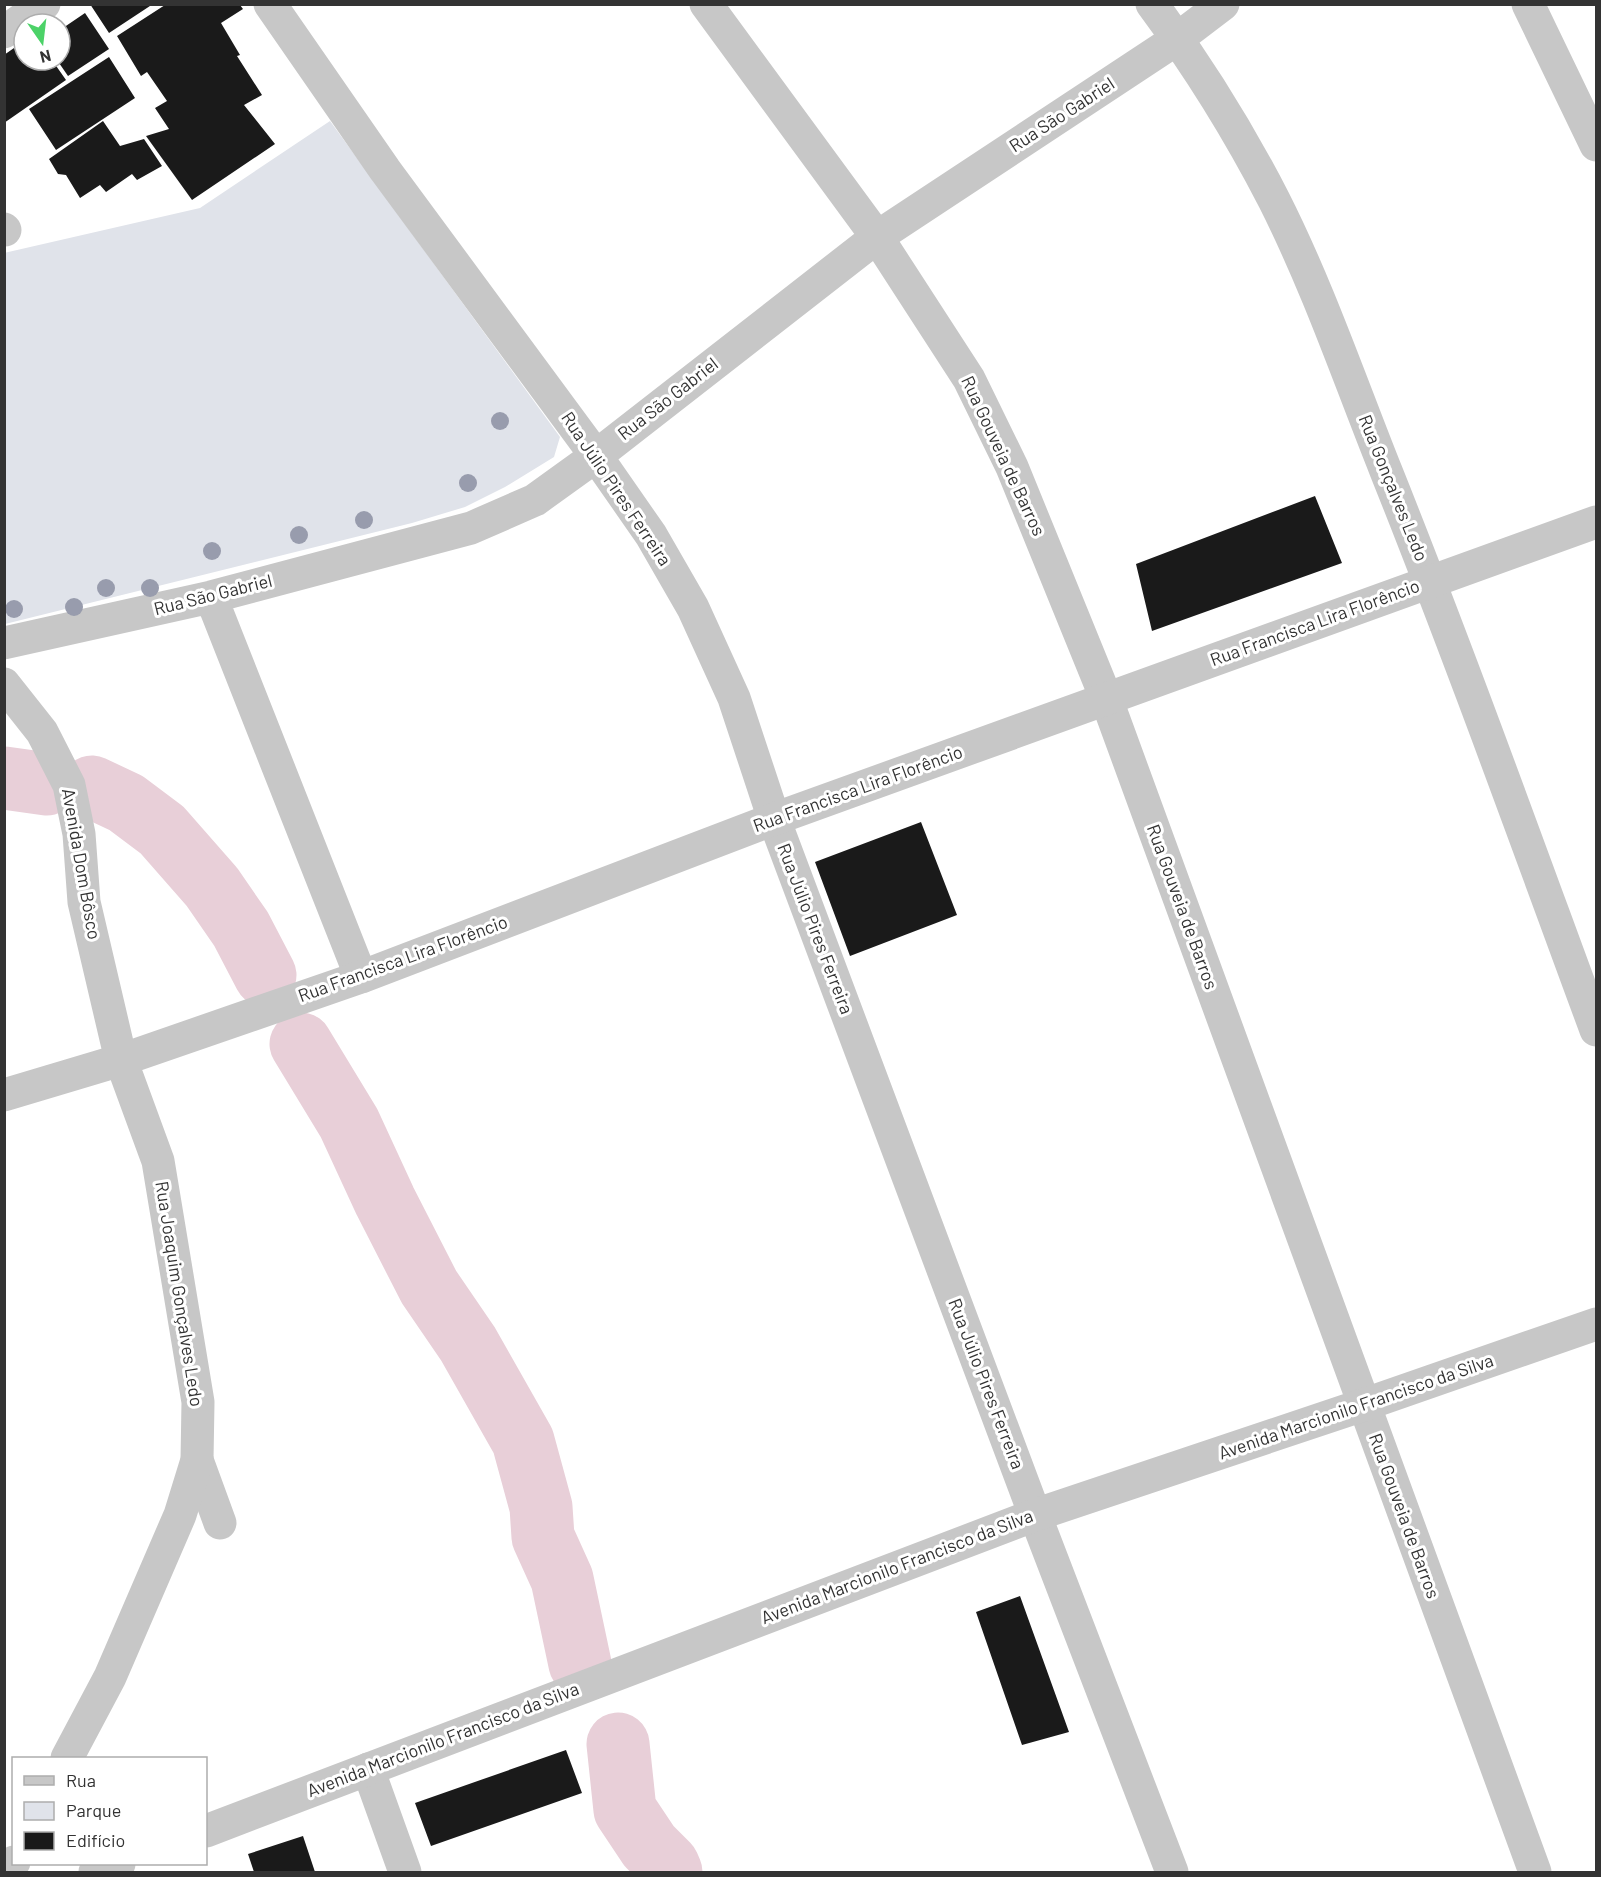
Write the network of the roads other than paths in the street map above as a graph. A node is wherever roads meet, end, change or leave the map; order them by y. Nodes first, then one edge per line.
1 (44, 4) edge
2 (270, 4) edge
3 (706, 4) edge
4 (1152, 4) edge
5 (1223, 4) edge
6 (1528, 4) edge
7 (4, 32) edge
8 (1178, 39) junction
9 (1596, 145) edge
10 (877, 237) junction
11 (596, 456) junction
12 (1596, 522) edge
13 (1430, 582) junction
14 (211, 597) junction
15 (4, 643) edge
16 (4, 684) edge
17 (1106, 698) junction
18 (774, 819) junction
19 (361, 977) junction
20 (1596, 1030) edge
21 (121, 1060) junction
22 (4, 1095) edge
23 (1596, 1324) edge
24 (1363, 1406) junction
25 (197, 1460) junction
26 (1035, 1515) junction
27 (220, 1523) dead end
28 (68, 1757) edge
29 (368, 1769) junction
30 (207, 1831) edge
31 (114, 1865) edge
32 (95, 1872) edge
33 (405, 1872) edge
34 (1172, 1872) edge
35 (1535, 1872) edge

1 - 7 street
2 - 11 street, Rua Júlio Pires Ferreira
3 - 10 street, Rua Gouveia de Barros
4 - 8 street, Rua Gonçalves Ledo
5 - 8 street, Rua São Gabriel
6 - 9 street
8 - 10 street, Rua São Gabriel
8 - 13 street, Rua Gonçalves Ledo
10 - 11 street, Rua São Gabriel
10 - 17 street, Rua Gouveia de Barros
11 - 14 street, Rua São Gabriel
11 - 18 street, Rua Júlio Pires Ferreira
12 - 13 street, Rua Francisca Lira Florêncio
13 - 17 street, Rua Francisca Lira Florêncio
13 - 20 street, Rua Gonçalves Ledo
14 - 15 street, Rua São Gabriel
14 - 19 street
16 - 21 street, Avenida Dom Bôsco
17 - 18 street, Rua Francisca Lira Florêncio
17 - 24 street, Rua Gouveia de Barros
18 - 19 street, Rua Francisca Lira Florêncio
18 - 26 street, Rua Júlio Pires Ferreira
19 - 21 street, Rua Francisca Lira Florêncio
21 - 22 street, Rua Francisca Lira Florêncio
21 - 25 street, Rua Joaquim Gonçalves Ledo
23 - 24 street, Avenida Marcionilo Francisco da Silva
24 - 26 street, Avenida Marcionilo Francisco da Silva
24 - 35 street, Rua Gouveia de Barros
25 - 27 street
25 - 28 street, Rua Joaquim Gonçalves Ledo
26 - 29 street, Avenida Marcionilo Francisco da Silva
26 - 34 street, Rua Júlio Pires Ferreira
29 - 30 street, Avenida Marcionilo Francisco da Silva
29 - 33 street
31 - 32 street

